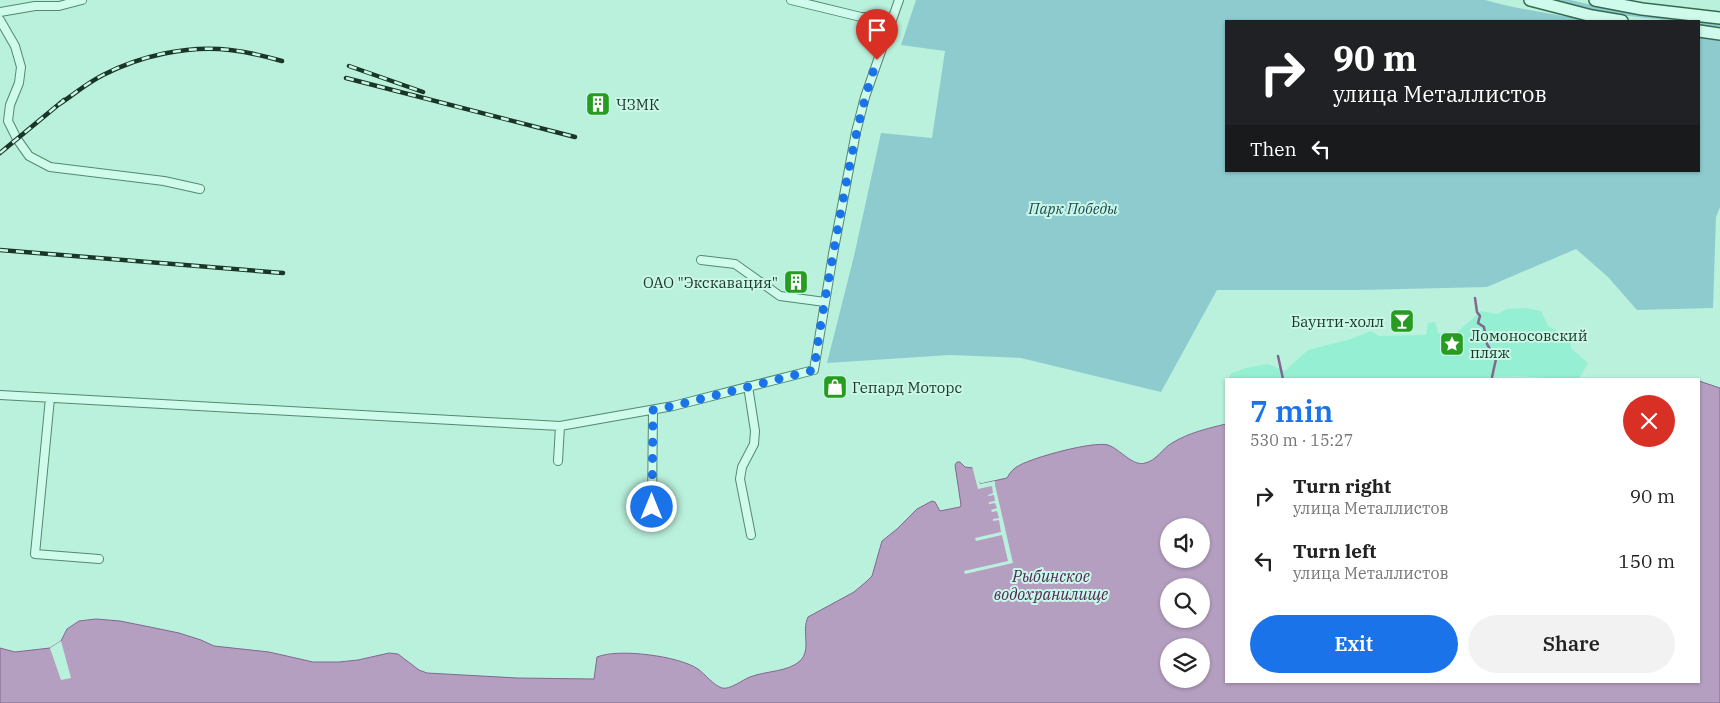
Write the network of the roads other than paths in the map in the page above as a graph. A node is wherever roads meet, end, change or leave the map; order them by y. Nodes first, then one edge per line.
1 (82, 0) edge
2 (791, 0) edge
3 (899, 0) edge
4 (1530, 0) edge
5 (1595, 0) edge
6 (0, 12) edge
7 (892, 18) junction
8 (1720, 18) edge
9 (0, 20) edge
10 (1618, 20) edge
11 (1700, 31) edge
12 (1720, 34) edge
13 (200, 189) dead end
14 (701, 260) dead end
15 (825, 302) junction
16 (748, 386) junction
17 (0, 395) edge
18 (50, 398) junction
19 (653, 410) junction
20 (560, 426) junction
21 (558, 461) dead end
22 (652, 507) dead end
23 (751, 535) dead end
24 (99, 559) dead end

1 - 6 street
2 - 7 street
3 - 7 street
4 - 10 main road
5 - 8 main road
7 - 15 street
9 - 13 street
11 - 12 main road
14 - 15 street
15 - 16 street
16 - 19 street
16 - 23 street
17 - 18 street
18 - 20 street
18 - 24 street
19 - 20 street
19 - 22 street
20 - 21 street

